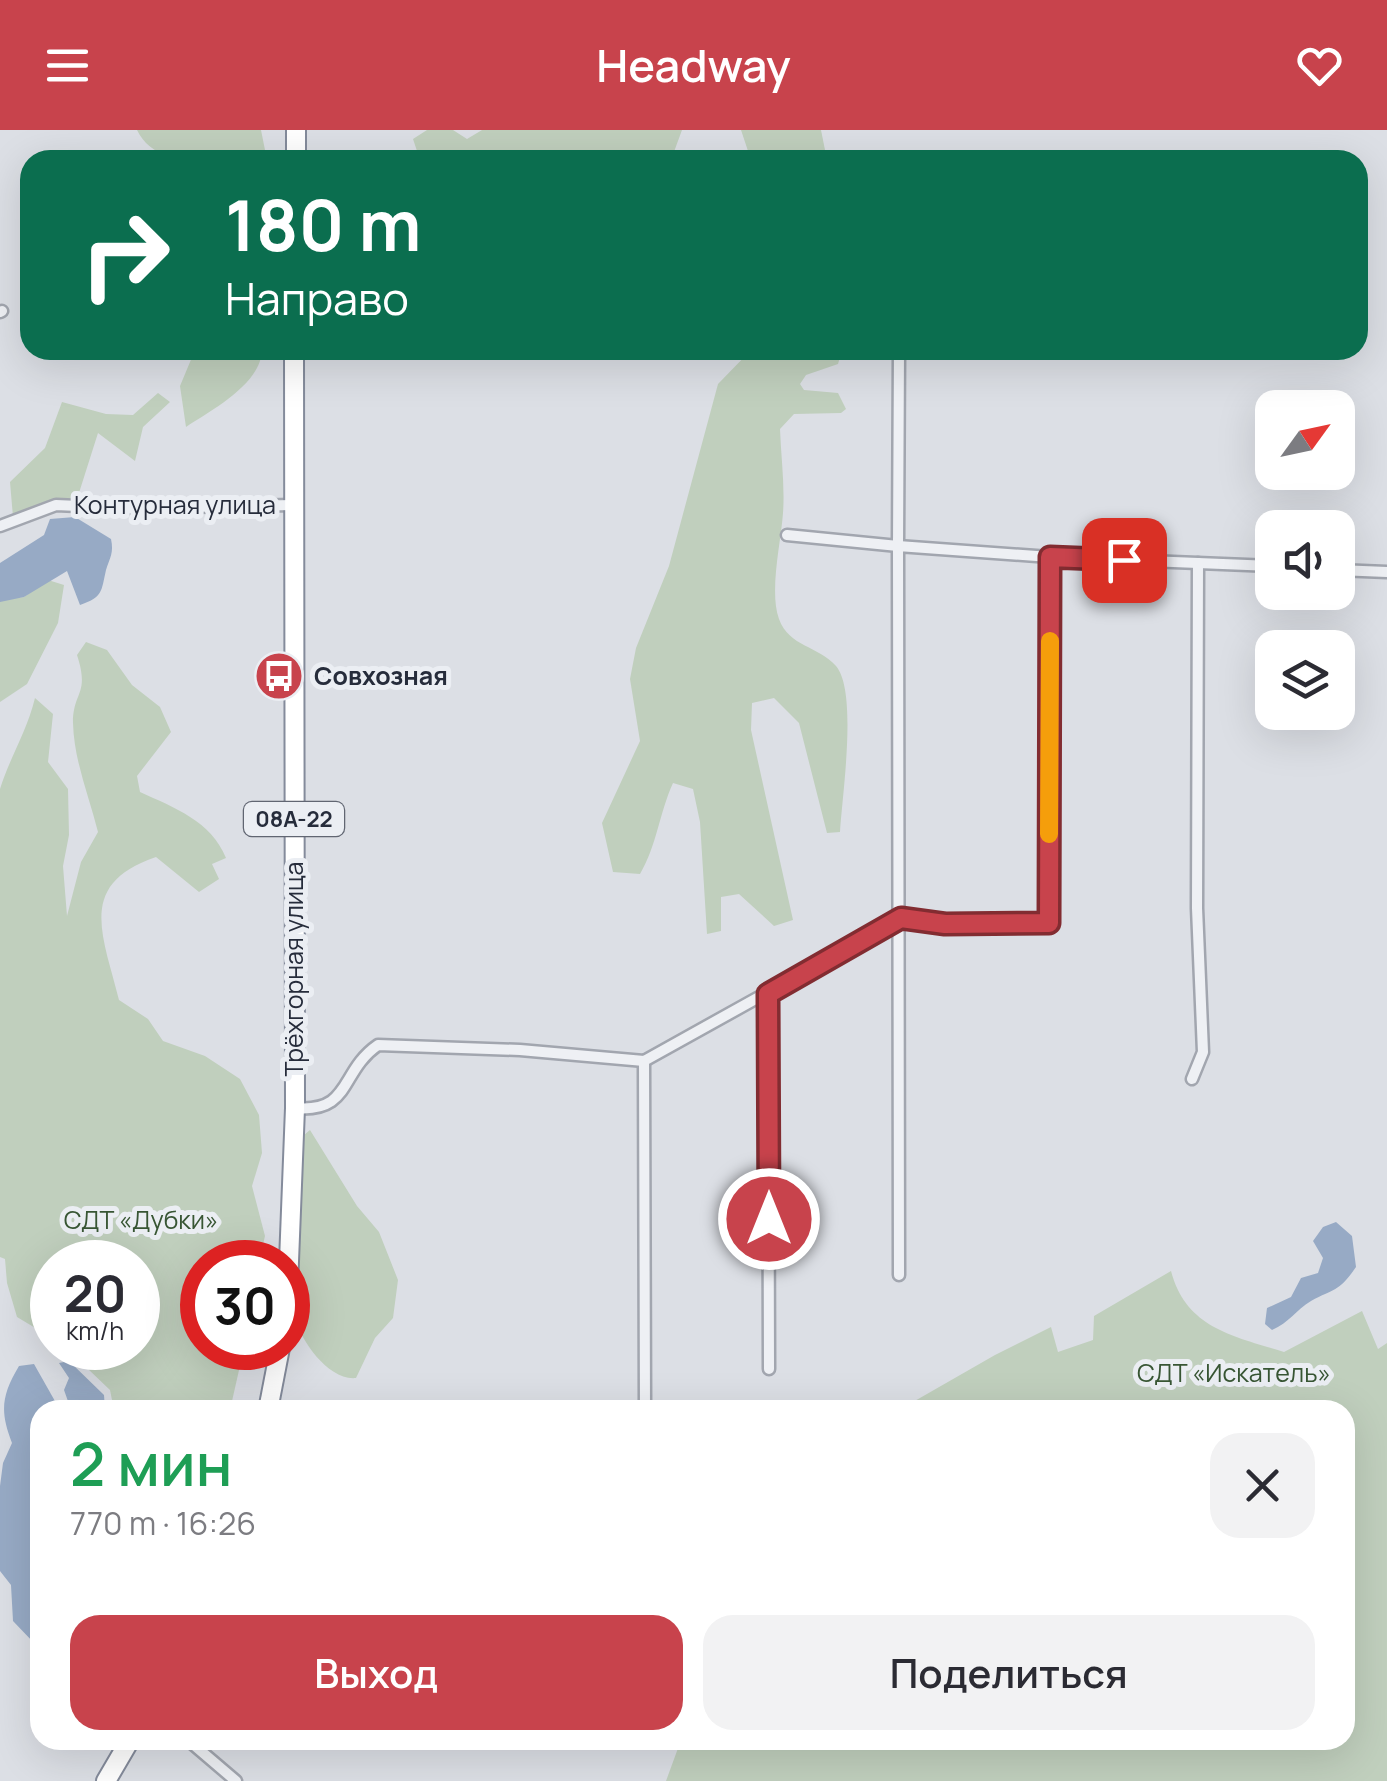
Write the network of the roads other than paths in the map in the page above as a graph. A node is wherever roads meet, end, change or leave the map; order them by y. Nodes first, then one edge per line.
1 (294, 360) edge
2 (899, 360) edge
3 (293, 505) junction
4 (0, 526) edge
5 (787, 535) dead end
6 (898, 546) junction
7 (1050, 557) junction
8 (1198, 563) junction
9 (1255, 565) edge
10 (1355, 571) edge
11 (1387, 572) edge
12 (901, 918) junction
13 (768, 994) junction
14 (644, 1061) junction
15 (1192, 1079) dead end
16 (294, 1108) junction
17 (290, 1240) edge
18 (899, 1276) dead end
19 (769, 1369) dead end
20 (276, 1370) edge
21 (270, 1400) edge
22 (645, 1400) edge
23 (124, 1750) edge
24 (199, 1750) edge
25 (233, 1780) edge
26 (106, 1781) edge

1 - 3 highway, Трёхгорная улица / 08А-22
2 - 6 street
3 - 4 street, Контурная улица
3 - 16 highway, Трёхгорная улица / 08А-22
5 - 6 street
6 - 7 street
6 - 12 street
7 - 8 street
7 - 12 street
8 - 9 street
8 - 15 street
10 - 11 street
12 - 13 street
12 - 18 street
13 - 14 street
13 - 19 street
14 - 16 street
14 - 22 street
16 - 17 highway, Трёхгорная улица / 08А-22
20 - 21 highway
23 - 26 highway
24 - 25 street

